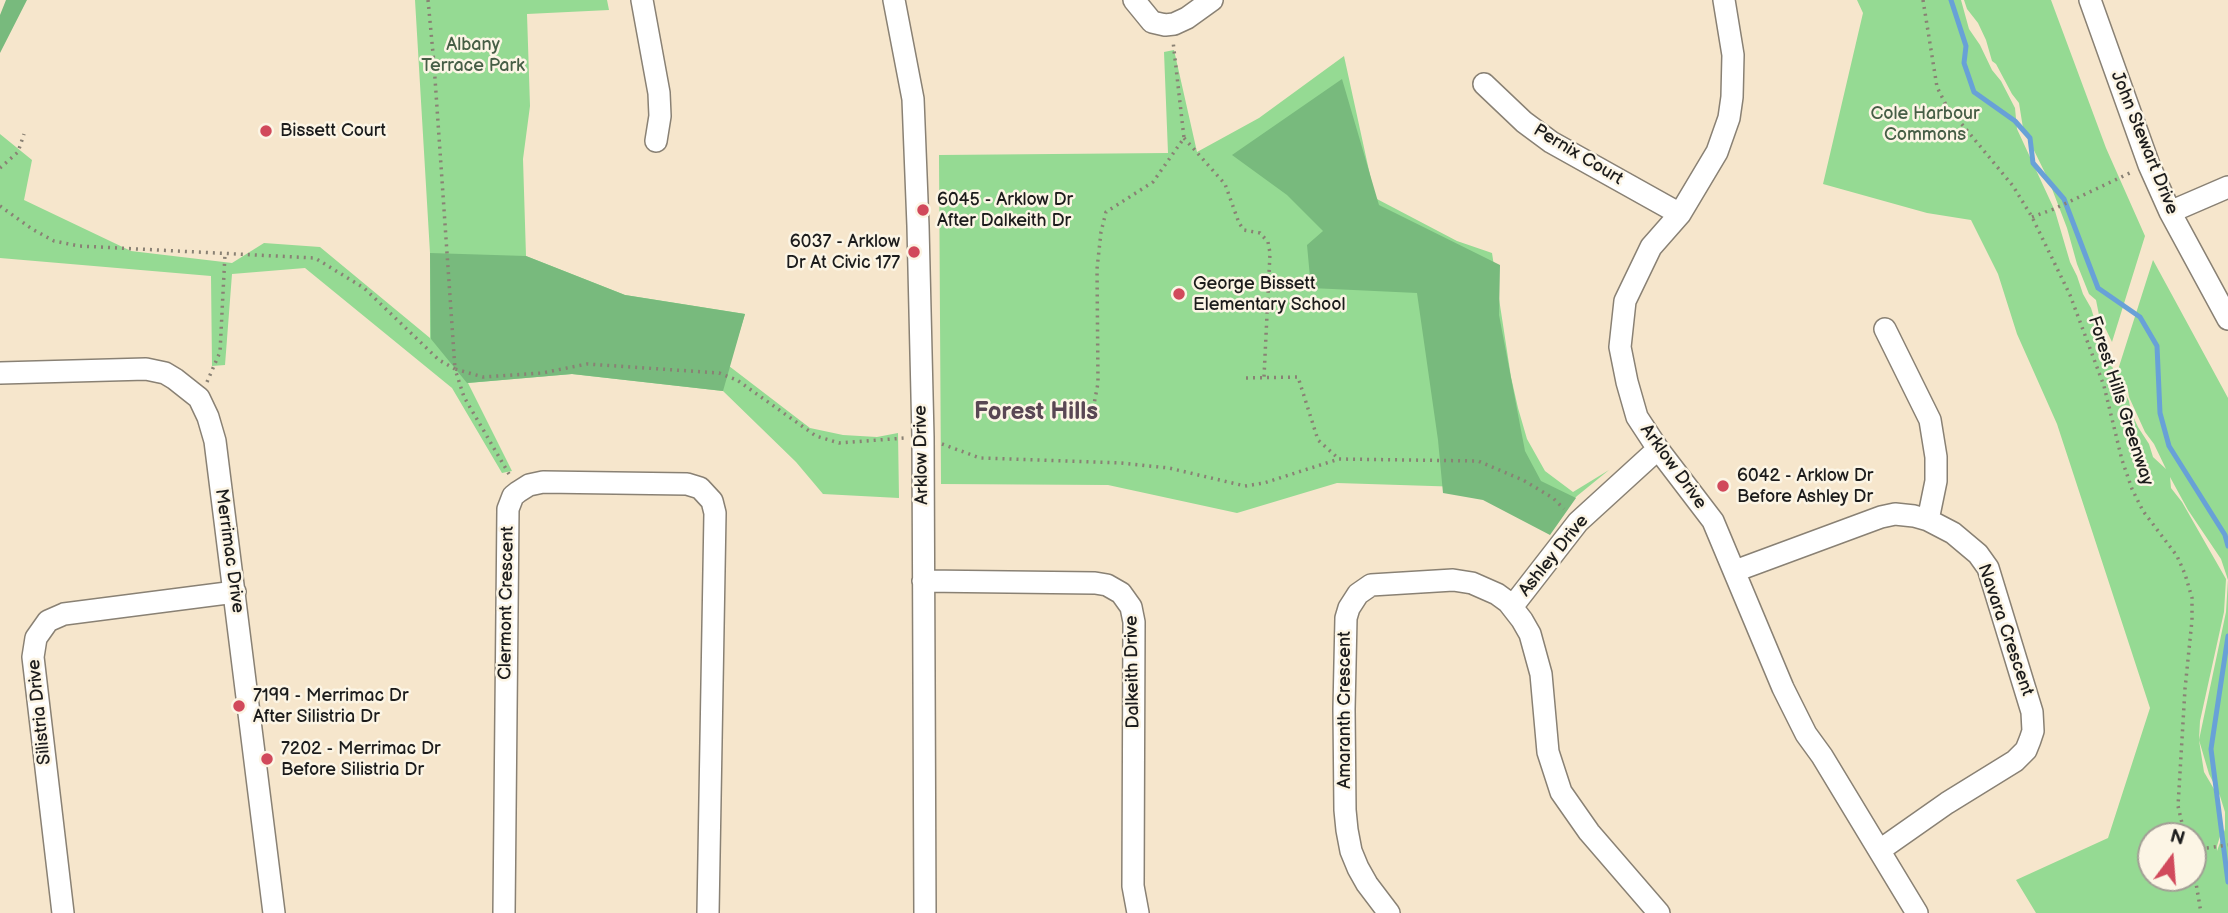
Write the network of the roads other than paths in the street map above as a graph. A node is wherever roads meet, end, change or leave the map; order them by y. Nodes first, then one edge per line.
1 (642, 0) edge
2 (894, 0) edge
3 (1135, 0) edge
4 (1212, 0) edge
5 (1724, 0) edge
6 (2091, 0) edge
7 (1484, 84) dead end
8 (656, 141) dead end
9 (2228, 187) edge
10 (2170, 212) junction
11 (1680, 214) junction
12 (2228, 319) edge
13 (1885, 329) dead end
14 (0, 373) edge
15 (1658, 449) junction
16 (1928, 520) junction
17 (1735, 571) junction
18 (923, 581) junction
19 (235, 592) junction
20 (1512, 607) junction
21 (1880, 850) junction
22 (63, 913) edge
23 (274, 913) edge
24 (504, 913) edge
25 (708, 913) edge
26 (925, 913) edge
27 (1138, 913) edge
28 (1389, 913) edge
29 (1660, 913) edge
30 (1917, 913) edge

1 - 8 street
2 - 18 street, Arklow Drive
3 - 4 street
5 - 11 street, Arklow Drive
6 - 10 street, John Stewart Drive
7 - 11 street, Pernix Court
9 - 10 street
10 - 12 street, John Stewart Drive
11 - 15 street, Arklow Drive
13 - 16 street
14 - 19 street, Merrimac Drive
15 - 17 street, Arklow Drive
15 - 20 street, Ashley Drive
16 - 17 street, Navara Crescent
16 - 21 street, Navara Crescent
17 - 21 street, Arklow Drive
18 - 26 street, Arklow Drive
18 - 27 street, Dalkeith Drive
19 - 22 street, Silistria Drive
19 - 23 street, Merrimac Drive
20 - 28 street, Amaranth Crescent
20 - 29 street, Amaranth Crescent
21 - 30 street, Arklow Drive
24 - 25 street, Clermont Crescent

